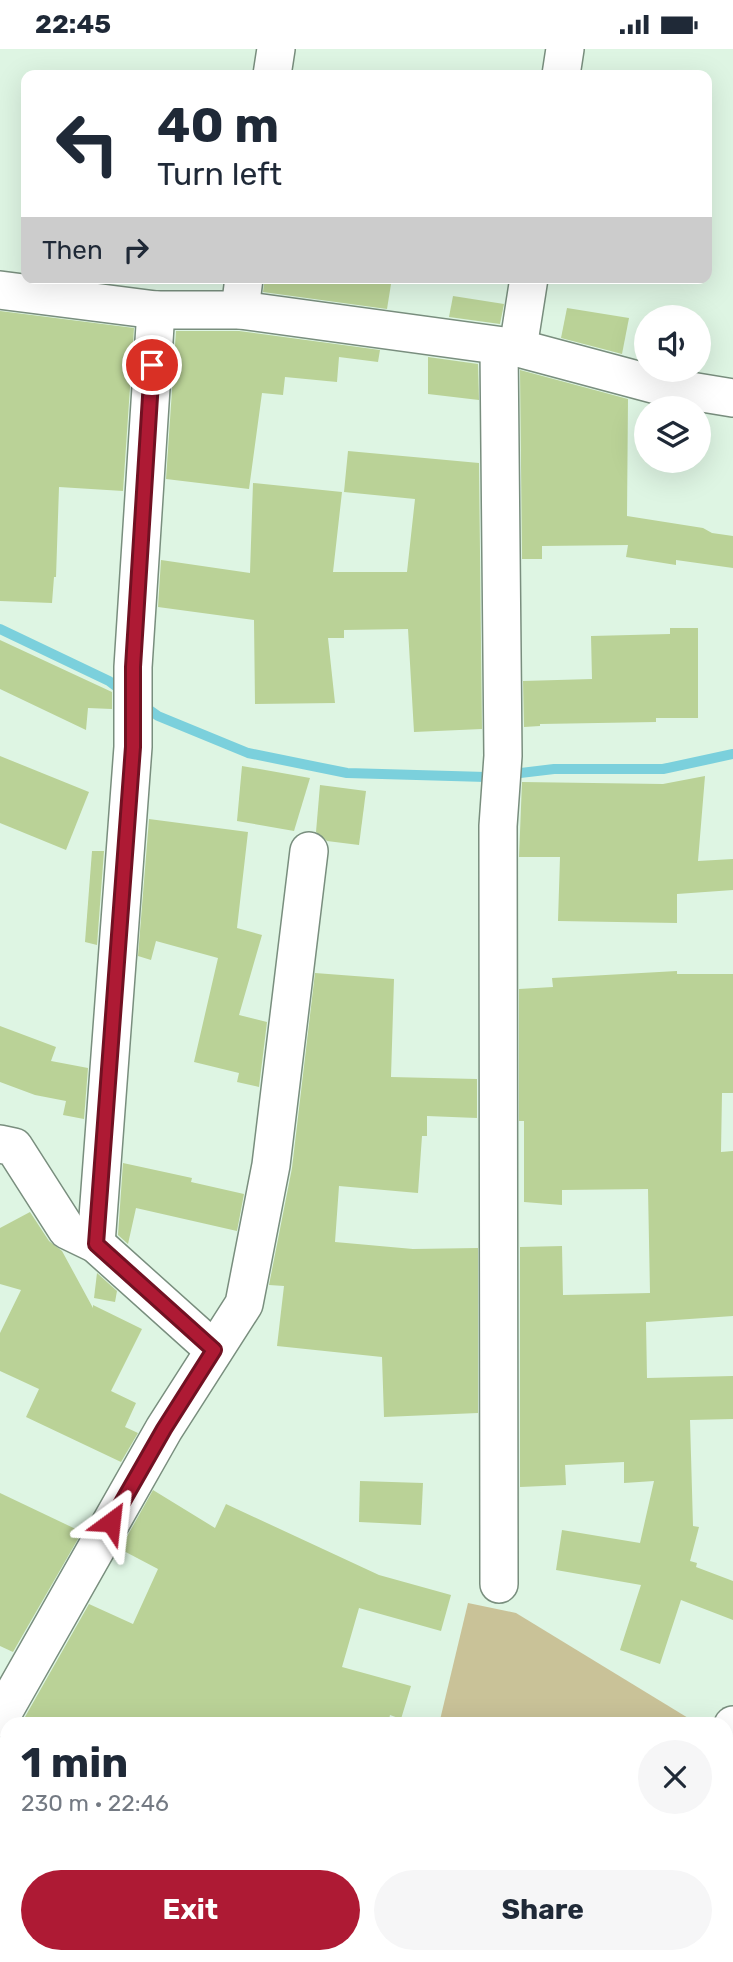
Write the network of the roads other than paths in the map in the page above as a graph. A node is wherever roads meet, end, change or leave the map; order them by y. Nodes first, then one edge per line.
1 (276, 49) edge
2 (565, 49) edge
3 (273, 70) edge
4 (562, 70) edge
5 (527, 284) edge
6 (0, 290) edge
7 (242, 294) edge
8 (156, 310) junction
9 (509, 348) junction
10 (733, 398) edge
11 (309, 851) dead end
12 (0, 1144) edge
13 (96, 1244) junction
14 (214, 1350) junction
15 (499, 1584) dead end
16 (1, 1717) edge

1 - 3 street
2 - 4 street
5 - 9 street
6 - 8 street
7 - 8 street
7 - 9 street
8 - 13 street
9 - 10 street
9 - 15 street
11 - 14 street
12 - 13 street
13 - 14 street
14 - 16 street

